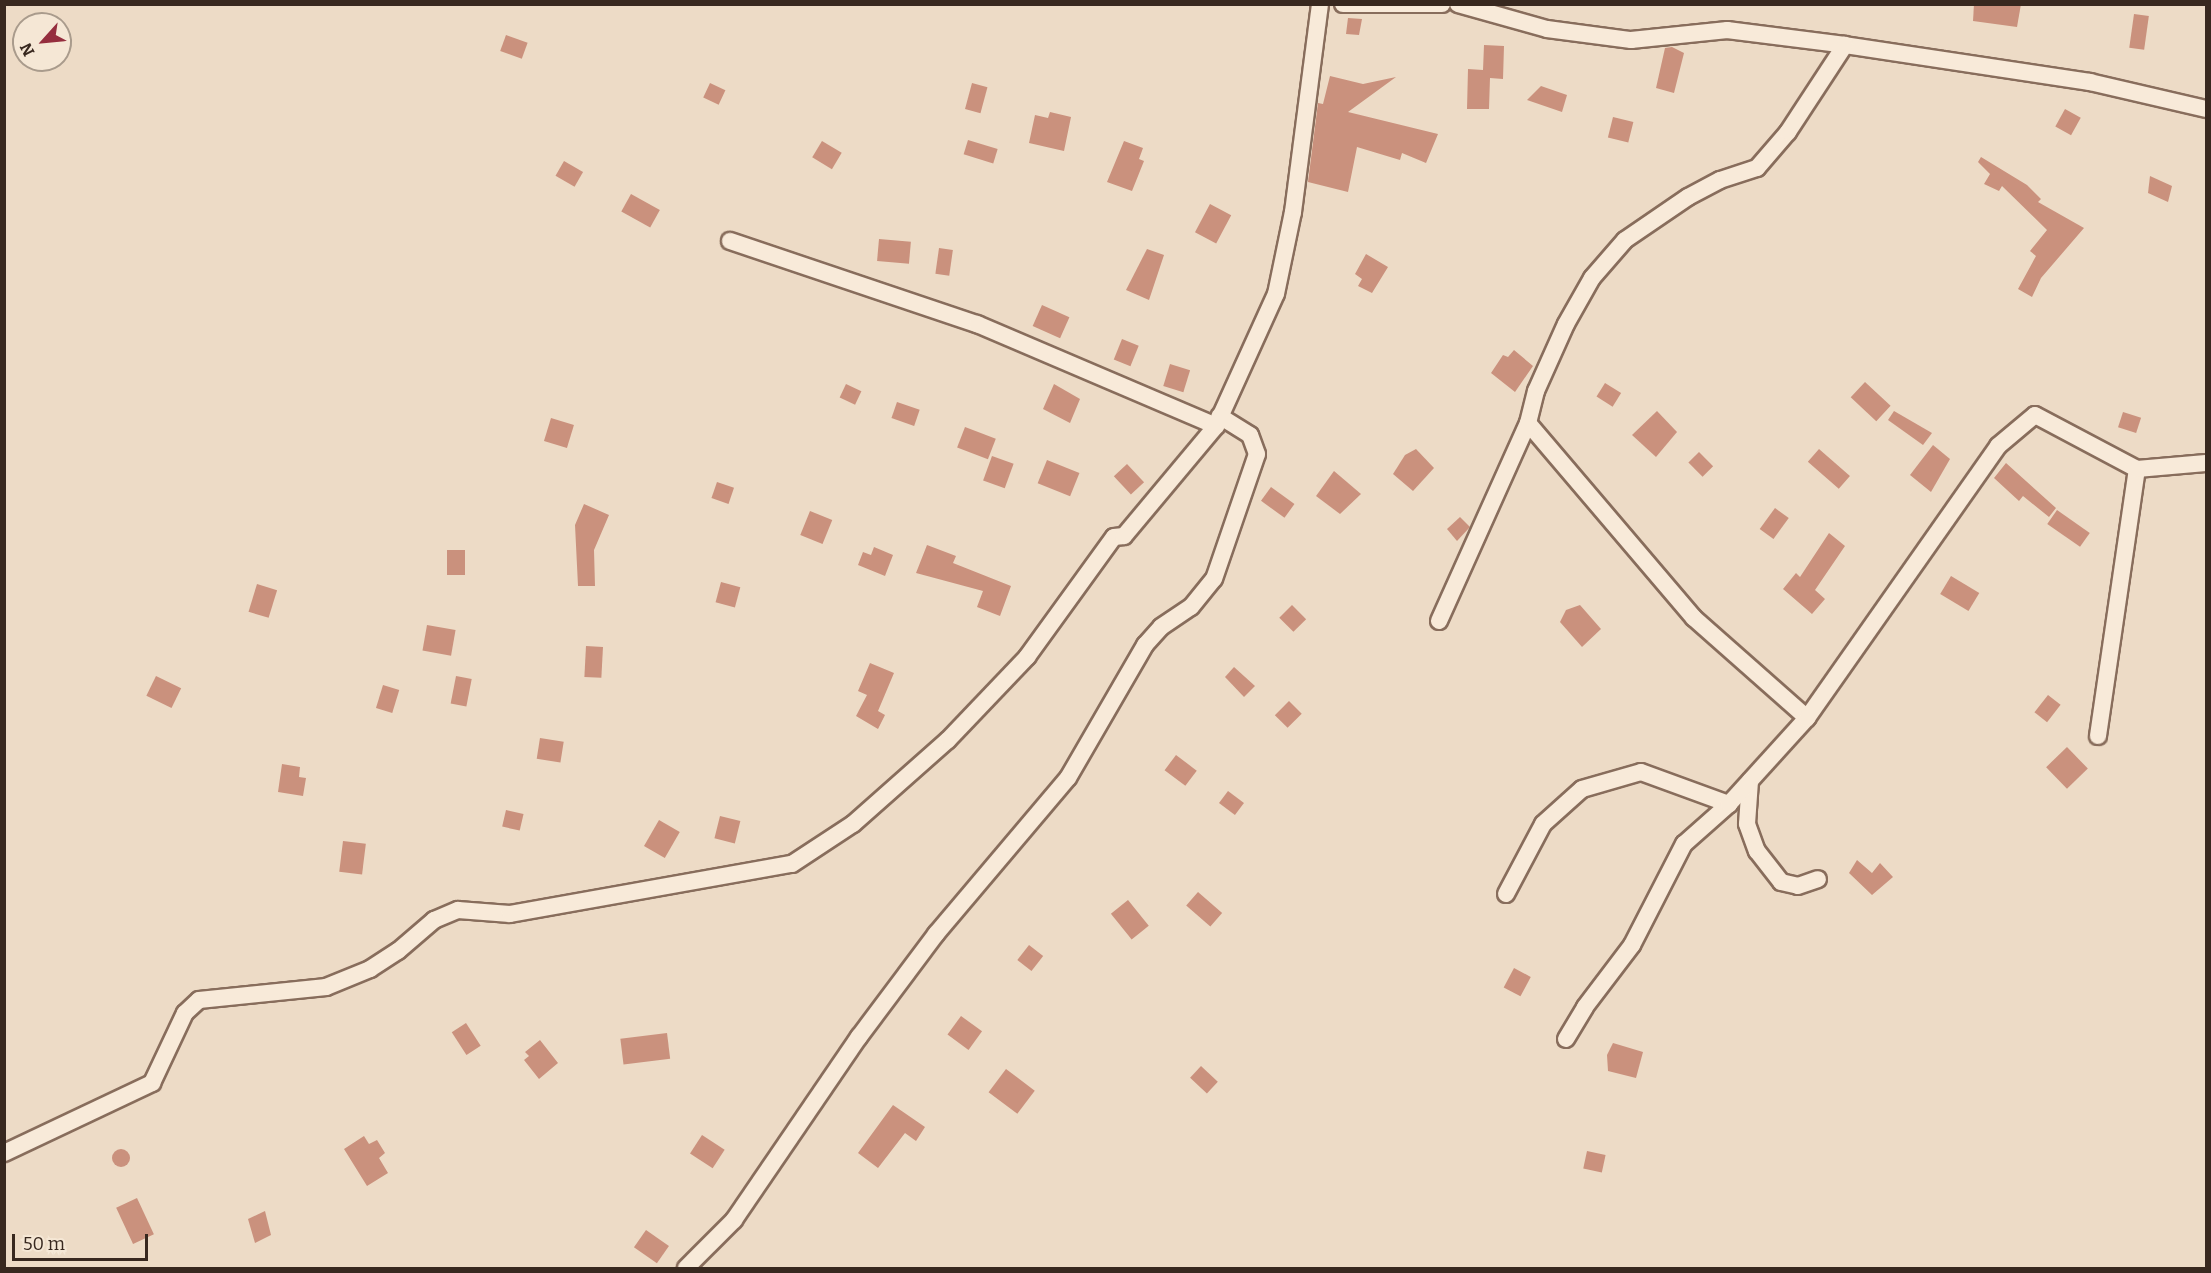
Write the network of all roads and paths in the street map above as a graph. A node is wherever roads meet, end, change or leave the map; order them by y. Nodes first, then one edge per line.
1 (1320, 4) edge
2 (1343, 4) edge
3 (1442, 4) edge
4 (1458, 4) edge
5 (1845, 45) junction
6 (2206, 109) edge
7 (730, 241) dead end
8 (1218, 421) junction
9 (1528, 423) junction
10 (2206, 463) edge
11 (2137, 469) junction
12 (1439, 621) dead end
13 (1807, 718) junction
14 (2097, 736) dead end
15 (1750, 781) junction
16 (1729, 804) junction
17 (1818, 879) dead end
18 (1506, 894) dead end
19 (1566, 1039) dead end
20 (4, 1153) edge
21 (686, 1269) edge

1 - 8 street
2 - 3 street
4 - 5 street
5 - 6 street
5 - 9 street
7 - 8 street
8 - 20 street
8 - 21 street
9 - 12 street
9 - 13 street
10 - 11 street
11 - 13 street
11 - 14 street
13 - 15 street
15 - 16 street
15 - 17 street
16 - 18 street
16 - 19 street

